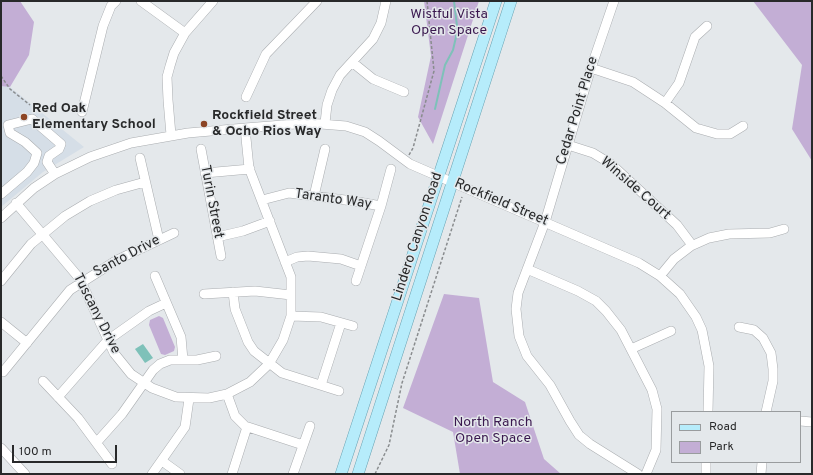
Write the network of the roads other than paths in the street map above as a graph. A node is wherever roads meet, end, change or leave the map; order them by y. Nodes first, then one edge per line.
1 (116, 1) edge
2 (141, 1) edge
3 (213, 1) edge
4 (317, 1) edge
5 (386, 1) edge
6 (496, 1) edge
7 (511, 1) edge
8 (614, 1) edge
9 (707, 26) dead end
10 (185, 33) junction
11 (352, 62) junction
12 (591, 68) junction
13 (404, 92) dead end
14 (246, 98) dead end
15 (665, 103) junction
16 (82, 112) dead end
17 (325, 124) junction
18 (4, 126) edge
19 (743, 126) dead end
20 (245, 128) junction
21 (172, 135) junction
22 (568, 145) junction
23 (201, 149) dead end
24 (325, 149) dead end
25 (140, 158) dead end
26 (250, 169) junction
27 (391, 169) dead end
28 (205, 173) junction
29 (54, 174) junction
30 (438, 176) junction
31 (145, 182) junction
32 (452, 182) junction
33 (1, 194) edge
34 (314, 196) junction
35 (262, 200) junction
36 (16, 203) junction
37 (381, 206) junction
38 (1, 218) edge
39 (270, 221) junction
40 (545, 222) junction
41 (784, 229) dead end
42 (174, 233) dead end
43 (43, 234) junction
44 (217, 237) junction
45 (160, 240) junction
46 (692, 245) junction
47 (221, 256) dead end
48 (285, 262) junction
49 (361, 266) junction
50 (527, 269) junction
51 (155, 276) dead end
52 (660, 276) junction
53 (1, 281) edge
54 (356, 281) dead end
55 (81, 282) junction
56 (233, 292) junction
57 (204, 294) dead end
58 (291, 295) junction
59 (166, 304) junction
60 (292, 316) junction
61 (1, 322) edge
62 (341, 323) junction
63 (353, 326) dead end
64 (739, 327) dead end
65 (671, 331) dead end
66 (108, 340) junction
67 (27, 343) junction
68 (631, 349) junction
69 (216, 356) dead end
70 (183, 360) junction
71 (269, 364) junction
72 (3, 372) dead end
73 (43, 381) dead end
74 (143, 383) junction
75 (321, 386) junction
76 (339, 391) dead end
77 (227, 394) junction
78 (58, 397) junction
79 (189, 399) junction
80 (708, 411) edge
81 (766, 411) edge
82 (801, 421) edge
83 (812, 422) edge
84 (247, 426) junction
85 (310, 426) dead end
86 (97, 442) junction
87 (303, 445) junction
88 (1, 448) edge
89 (162, 461) junction
90 (706, 463) edge
91 (762, 463) edge
92 (112, 464) dead end
93 (25, 474) edge
94 (152, 474) edge
95 (180, 474) edge
96 (232, 474) edge
97 (293, 474) edge
98 (341, 474) edge
99 (358, 474) edge
100 (638, 474) edge
101 (646, 474) edge
102 (706, 474) edge
103 (761, 474) edge

1 - 16 street
2 - 10 street
3 - 10 street
4 - 14 street
5 - 11 street
6 - 30 main road, Lindero Canyon Road
7 - 32 main road, Lindero Canyon Road
8 - 12 street, Cedar Point Place
9 - 15 street
10 - 21 street
11 - 13 street
11 - 17 street
12 - 15 street
12 - 22 street, Cedar Point Place
15 - 19 street
17 - 20 street, Rockfield Street
17 - 30 street, Rockfield Street
18 - 29 street
18 - 33 street
20 - 21 street, Rockfield Street
20 - 26 street, Tuscany Drive
21 - 29 street, Rockfield Street
22 - 40 street, Cedar Point Place
22 - 46 street, Winside Court
23 - 28 street, Turin Street
24 - 34 street
25 - 31 street
26 - 28 street
26 - 35 street, Tuscany Drive
27 - 37 street
28 - 44 street, Turin Street
29 - 36 street, Rockfield Street
30 - 32 street, Rockfield Street
30 - 98 main road, Lindero Canyon Road
31 - 43 street
31 - 45 street
32 - 40 street, Rockfield Street
32 - 99 main road, Lindero Canyon Road
34 - 35 street, Taranto Way
34 - 37 street, Taranto Way
35 - 39 street, Tuscany Drive
36 - 38 street, Rockfield Street
36 - 43 street, Tuscany Drive
37 - 49 street
39 - 44 street
39 - 48 street, Tuscany Drive
40 - 50 street, Cedar Point Place
40 - 52 street, Rockfield Street
41 - 46 street
42 - 45 street, Santo Drive
43 - 53 street
43 - 55 street, Tuscany Drive
44 - 47 street, Turin Street
45 - 55 street, Santo Drive
46 - 52 street
48 - 49 street
48 - 58 street, Tuscany Drive
49 - 54 street
50 - 68 street
50 - 100 street, Cedar Point Place
51 - 59 street
52 - 80 street, Rockfield Street
55 - 66 street, Tuscany Drive
55 - 67 street, Santo Drive
56 - 57 street
56 - 58 street
56 - 71 street
58 - 60 street, Tuscany Drive
59 - 66 street
59 - 70 street
60 - 62 street
60 - 71 street, Tuscany Drive
61 - 67 street
62 - 63 street
62 - 75 street
64 - 81 street
65 - 68 street
66 - 74 street, Tuscany Drive
66 - 78 street
67 - 72 street, Santo Drive
68 - 101 street
69 - 70 street
70 - 74 street
71 - 75 street
71 - 77 street, Tuscany Drive
73 - 78 street
74 - 79 street, Tuscany Drive
74 - 86 street
75 - 76 street
77 - 79 street, Tuscany Drive
77 - 84 street
78 - 86 street
79 - 89 street
82 - 83 street
84 - 87 street
84 - 96 street
85 - 87 street
86 - 92 street
87 - 97 street
88 - 93 street
89 - 94 street
89 - 95 street
90 - 102 street
91 - 103 street

